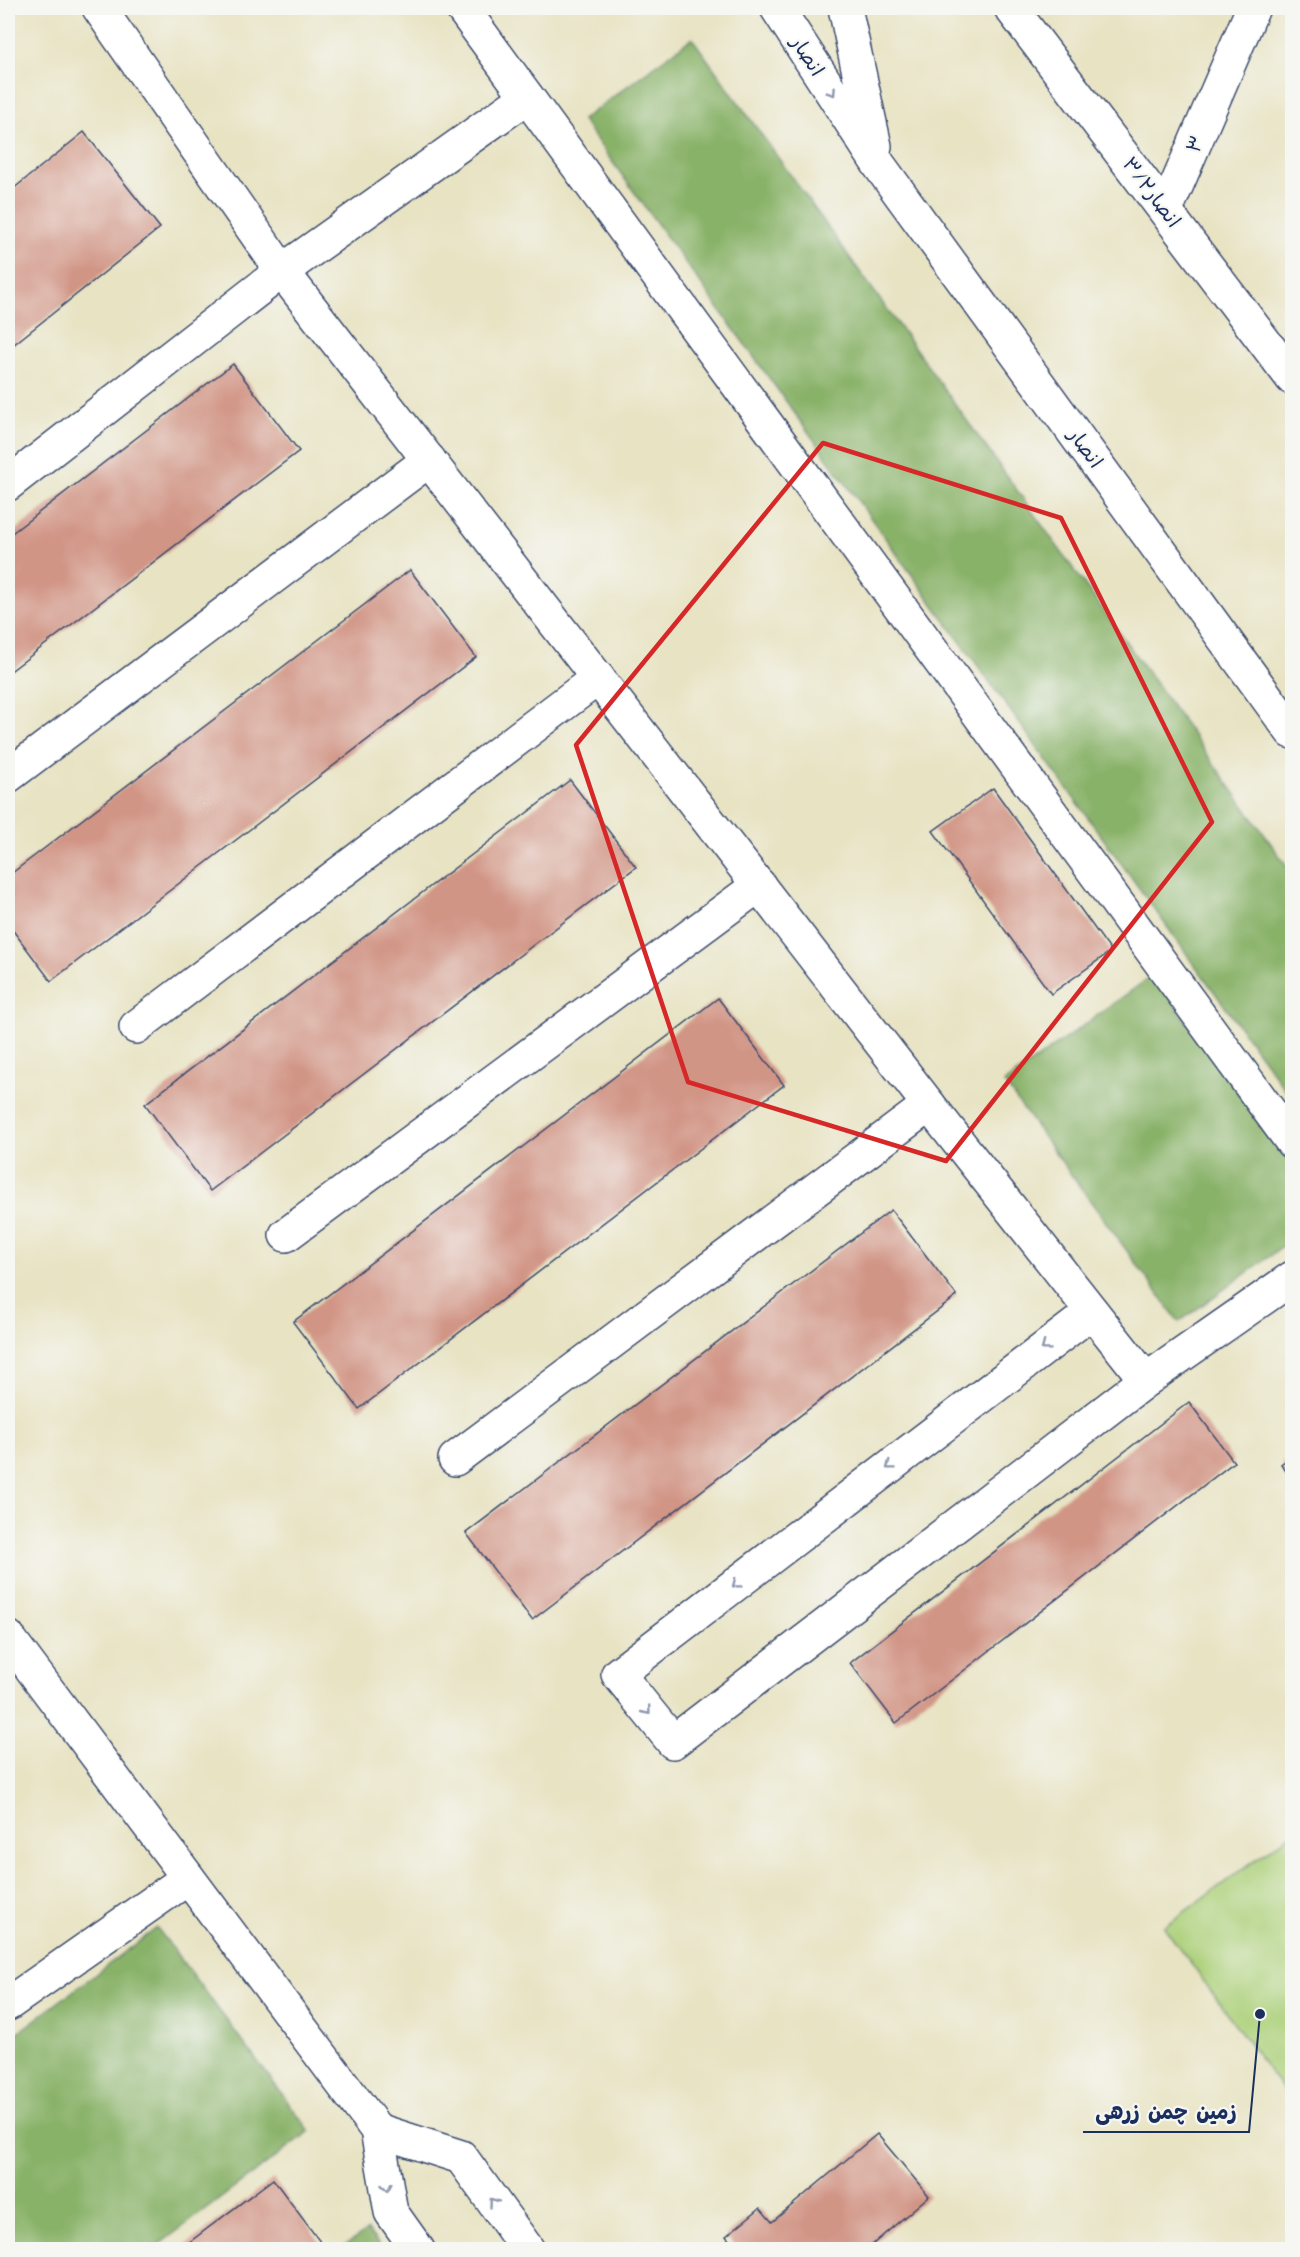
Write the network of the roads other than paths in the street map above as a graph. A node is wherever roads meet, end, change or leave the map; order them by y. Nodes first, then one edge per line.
1 (99, 8) edge
2 (462, 8) edge
3 (777, 8) edge
4 (845, 8) edge
5 (1011, 8) edge
6 (1253, 8) edge
7 (527, 97) junction
8 (879, 165) junction
9 (1166, 210) junction
10 (282, 271) junction
11 (1293, 378) edge
12 (429, 460) junction
13 (8, 484) edge
14 (598, 678) junction
15 (1293, 732) edge
16 (8, 776) edge
17 (759, 885) junction
18 (136, 1027) dead end
19 (929, 1105) junction
20 (1293, 1142) edge
21 (286, 1235) dead end
22 (1293, 1278) edge
23 (1092, 1312) junction
24 (1146, 1380) junction
25 (455, 1460) dead end
26 (8, 1637) edge
27 (188, 1878) junction
28 (8, 2004) edge
29 (377, 2130) junction
30 (418, 2250) edge
31 (528, 2250) edge

1 - 10 street
2 - 7 street
3 -> 8 street, انصار
4 - 8 street, انصار
5 - 9 street, انصار۳/۲
6 - 9 street, ۳
7 - 10 street
7 - 20 street
8 - 15 street, انصار
9 - 11 street, انصار۳/۲
10 - 12 street
10 - 13 street
12 - 14 street
12 - 16 street
14 - 17 street
14 - 18 street
17 - 19 street
17 - 21 street
19 - 23 street
19 - 25 street
22 - 24 street
23 - 24 street
23 -> 24 street
26 - 27 street
27 - 28 street
27 - 29 street
29 -> 30 street
31 -> 29 street

